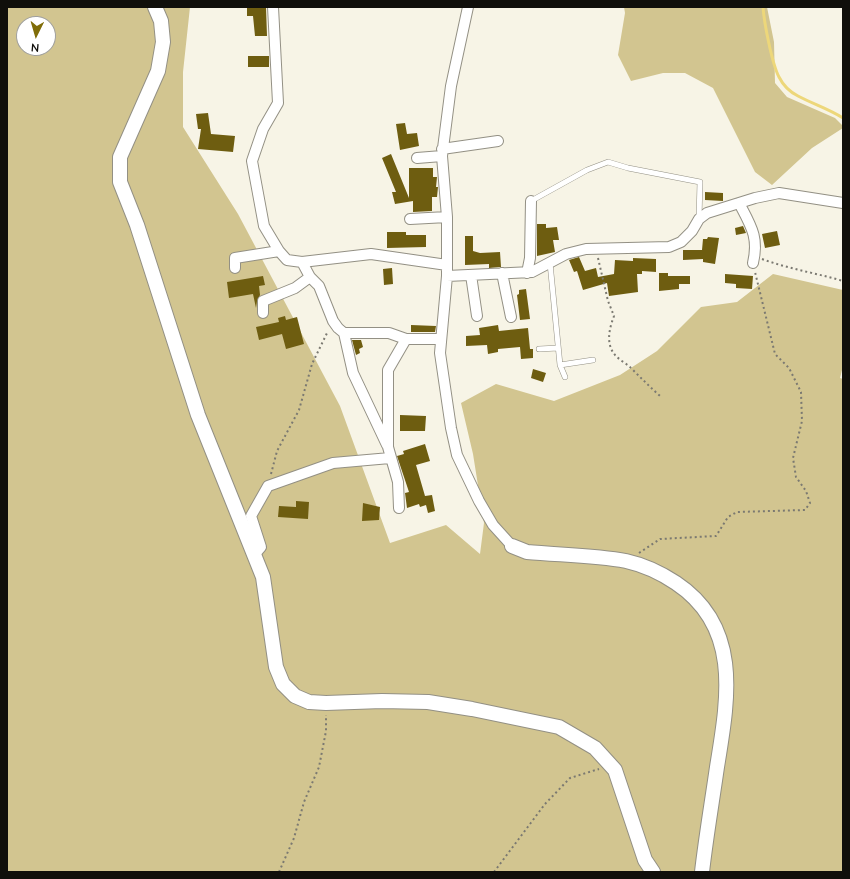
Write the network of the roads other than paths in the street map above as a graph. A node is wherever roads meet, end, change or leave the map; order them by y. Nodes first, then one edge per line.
1 (155, 7) edge
2 (273, 7) edge
3 (468, 7) edge
4 (498, 141) dead end
5 (442, 152) junction
6 (417, 158) dead end
7 (531, 201) joint
8 (739, 203) junction
9 (843, 203) edge
10 (447, 217) junction
11 (410, 219) dead end
12 (699, 219) junction
13 (279, 251) junction
14 (302, 262) junction
15 (550, 263) junction
16 (754, 263) road end
17 (447, 266) junction
18 (235, 268) dead end
19 (527, 272) junction
20 (502, 273) junction
21 (471, 275) junction
22 (447, 276) junction
23 (310, 277) junction
24 (263, 313) dead end
25 (477, 316) dead end
26 (511, 317) dead end
27 (344, 333) junction
28 (406, 339) junction
29 (441, 339) junction
30 (558, 348) junction
31 (539, 349) dead end
32 (593, 360) dead end
33 (560, 365) junction
34 (566, 376) dead end
35 (388, 447) junction
36 (390, 458) junction
37 (399, 508) dead end
38 (512, 546) joint
39 (255, 554) junction
40 (653, 872) edge
41 (702, 872) edge

1 - 39 street
2 - 13 street
3 - 5 street
4 - 5 street
5 - 6 street
5 - 10 street
7 - 12 lane
7 - 19 street
8 - 9 street
8 - 12 street
8 - 16 street
10 - 11 street
10 - 17 street
12 - 15 street
13 - 14 street
13 - 18 street
14 - 17 street
14 - 23 street
15 - 19 street
15 - 30 lane
17 - 22 street
19 - 20 street
20 - 21 street
20 - 26 street
21 - 22 street
21 - 25 street
22 - 29 street
23 - 24 street
23 - 27 street
27 - 28 street
27 - 35 street
28 - 29 street
28 - 35 street
29 - 38 street
30 - 31 lane
30 - 33 lane
32 - 33 lane
33 - 34 lane
35 - 36 street
36 - 37 street
36 - 39 street
38 - 41 street
39 - 40 street

